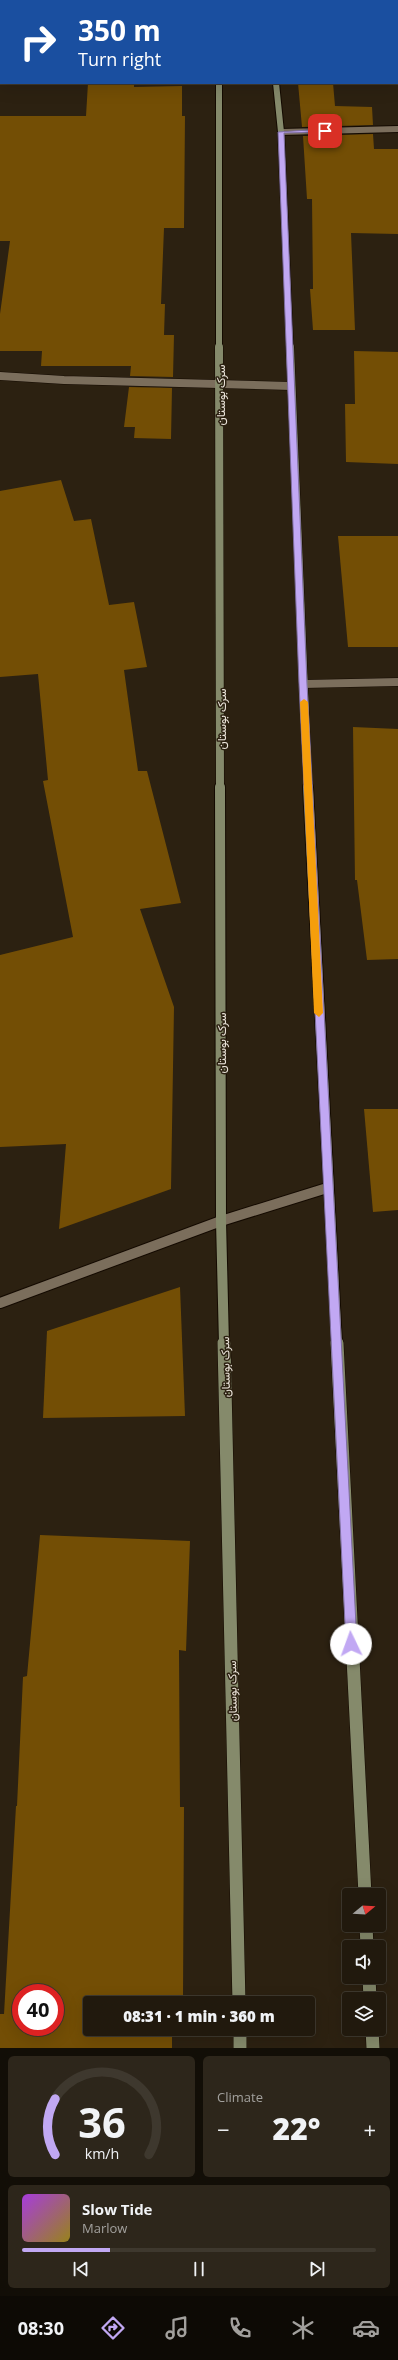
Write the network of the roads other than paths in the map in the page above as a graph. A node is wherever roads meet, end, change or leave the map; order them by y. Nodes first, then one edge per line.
1 (219, 84) edge
2 (276, 84) edge
3 (398, 129) edge
4 (281, 132) junction
5 (0, 376) edge
6 (220, 385) junction
7 (291, 386) junction
8 (398, 682) edge
9 (303, 684) junction
10 (327, 1188) junction
11 (221, 1221) junction
12 (0, 1303) edge
13 (365, 1888) edge
14 (239, 1996) edge
15 (240, 2036) edge
16 (372, 2036) edge
17 (240, 2048) edge
18 (373, 2048) edge

1 - 6 street, سرک بوستان
2 - 4 street
3 - 4 street
4 - 7 street
5 - 6 street
6 - 7 street
6 - 11 street, سرک بوستان
7 - 9 street
8 - 9 street
9 - 10 street
10 - 11 street
10 - 13 street
11 - 12 street
11 - 14 street, سرک بوستان
15 - 17 street
16 - 18 street

